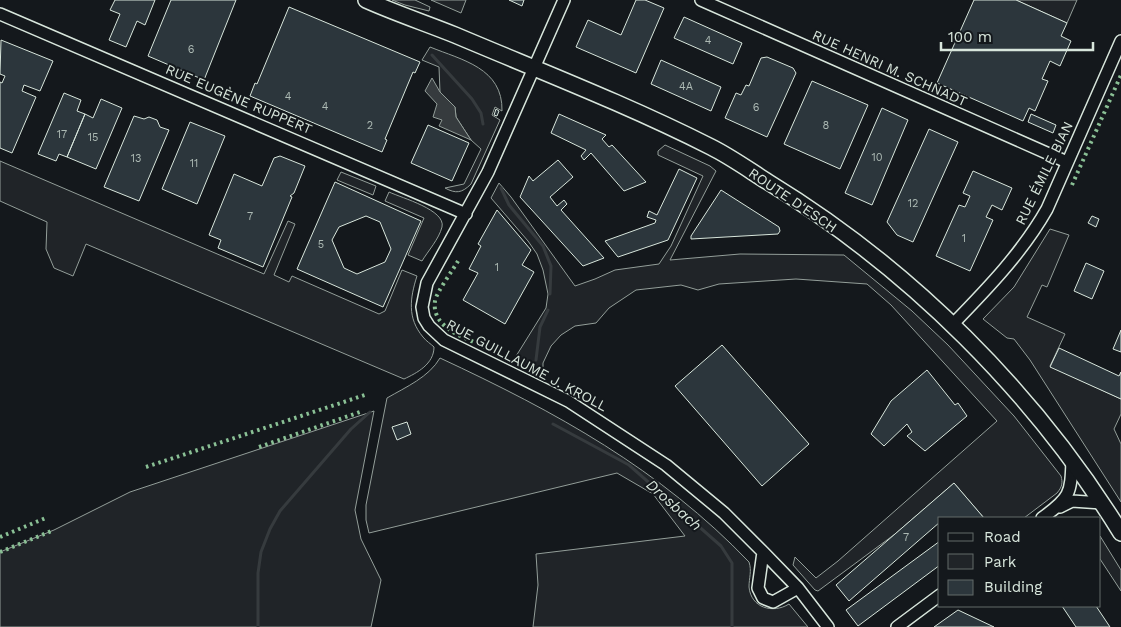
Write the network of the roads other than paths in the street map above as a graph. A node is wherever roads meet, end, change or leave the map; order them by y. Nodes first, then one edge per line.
1 (366, 0) edge
2 (564, 0) edge
3 (701, 0) edge
4 (0, 14) edge
5 (1121, 41) edge
6 (534, 69) junction
7 (1067, 162) junction
8 (466, 214) junction
9 (952, 325) junction
10 (1072, 460) junction
11 (1102, 503) junction
12 (1054, 510) junction
13 (1044, 517) edge
14 (1121, 533) edge
15 (763, 552) junction
16 (798, 588) junction
17 (938, 596) edge
18 (828, 627) edge
19 (897, 627) edge

1 - 6 main road, ROUTE D'ESCH
2 - 6 street, RUE GUILLAUME J. KROLL
3 - 7 street, RUE HENRI M. SCHNADT
4 - 8 street, RUE EUGÈNE RUPPERT
5 - 7 street, RUE ÉMILE BIAN
6 - 8 street, RUE GUILLAUME J. KROLL
6 - 9 main road, ROUTE D'ESCH
7 - 9 street, RUE ÉMILE BIAN
8 - 15 street, RUE GUILLAUME J. KROLL
9 - 10 main road, ROUTE D'ESCH
10 - 11 main road, ROUTE D'ESCH
10 - 12 street
11 - 12 street
11 - 14 main road, ROUTE D'ESCH
12 - 13 street
15 - 16 street, RUE GUILLAUME J. KROLL
15 - 16 street
16 - 18 street, RUE GUILLAUME J. KROLL
17 - 19 street

